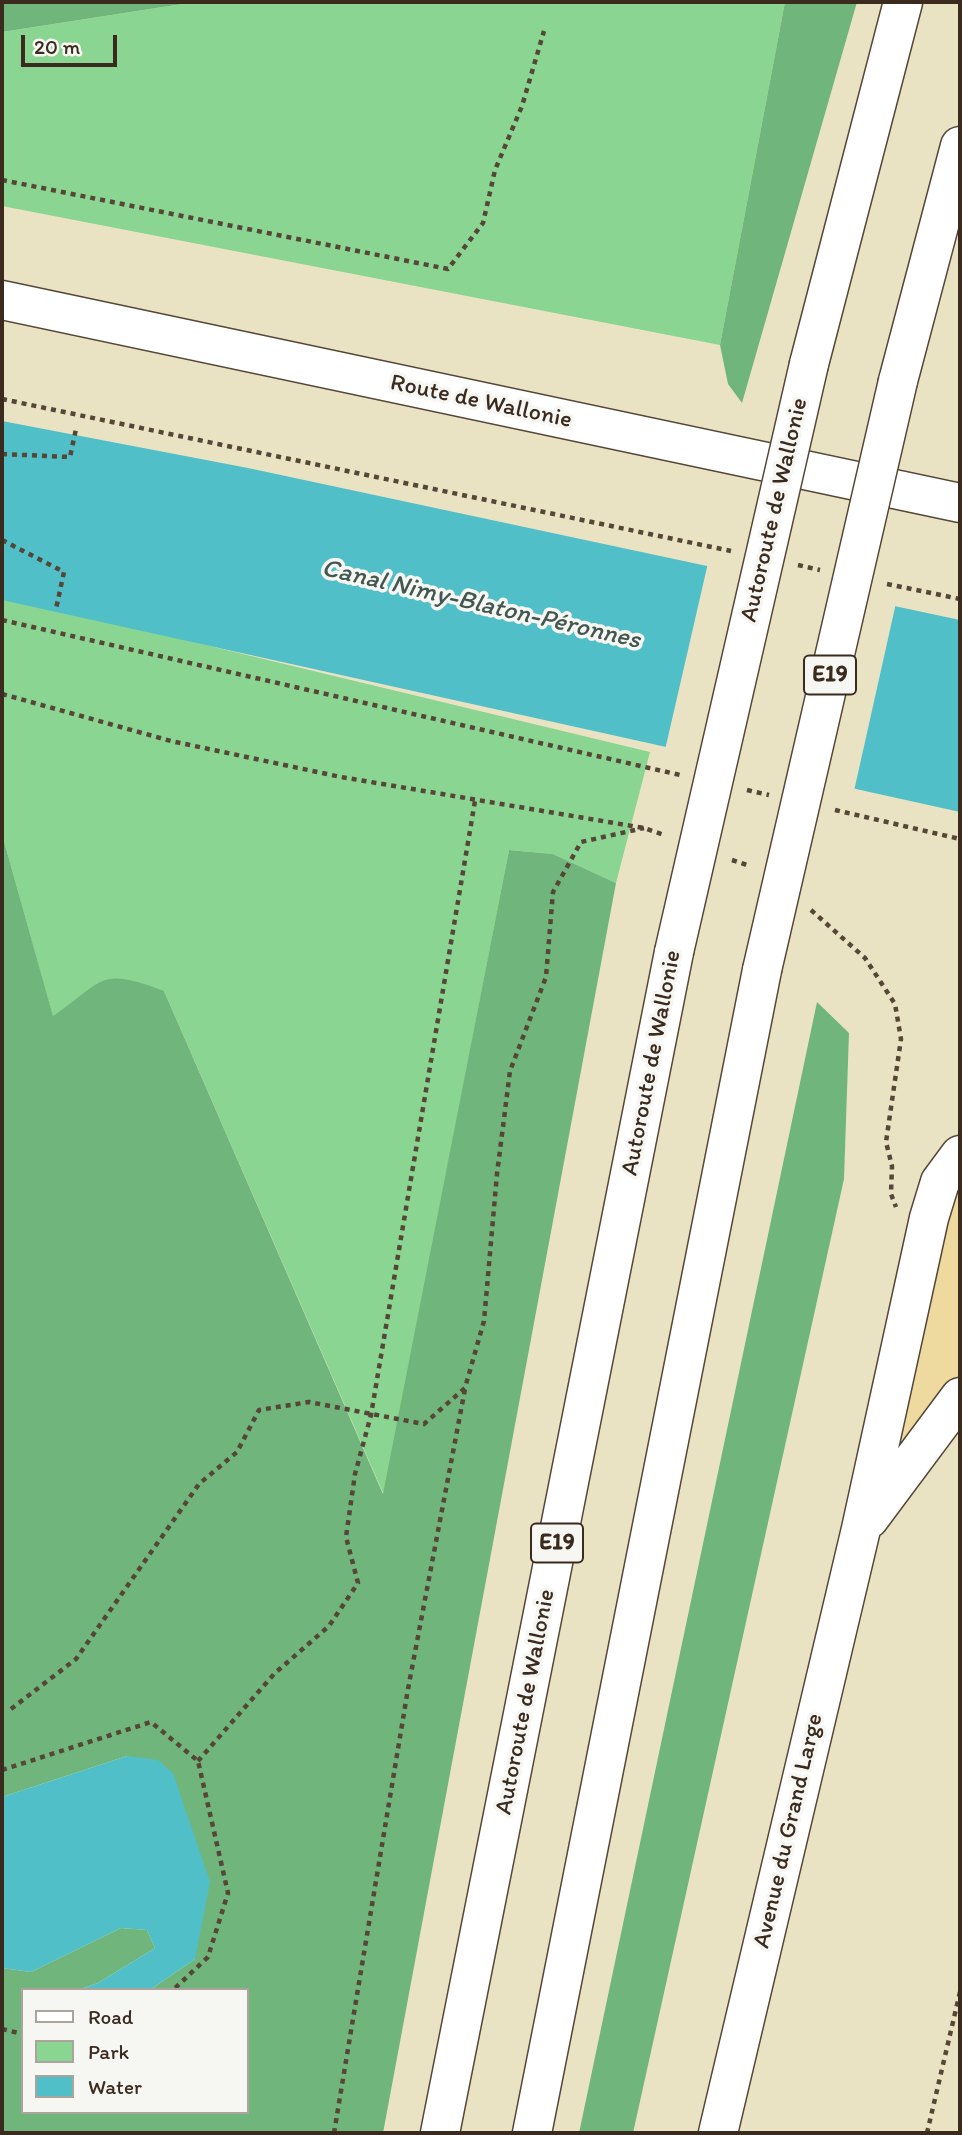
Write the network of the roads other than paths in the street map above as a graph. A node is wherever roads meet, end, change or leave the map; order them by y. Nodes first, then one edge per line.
1 (903, 2) edge
2 (960, 146) edge
3 (2, 300) edge
4 (960, 503) edge
5 (960, 1155) edge
6 (960, 1397) edge
7 (861, 1529) junction
8 (440, 2133) edge
9 (532, 2133) edge
10 (718, 2133) edge

1 - 8 main road, Autoroute de Wallonie / E19, bridge
2 - 9 main road, E19, bridge
3 - 4 main road, Route de Wallonie
5 - 7 main road, Avenue du Grand Large
6 - 7 main road, Avenue du Grand Large
7 - 10 main road, Avenue du Grand Large

